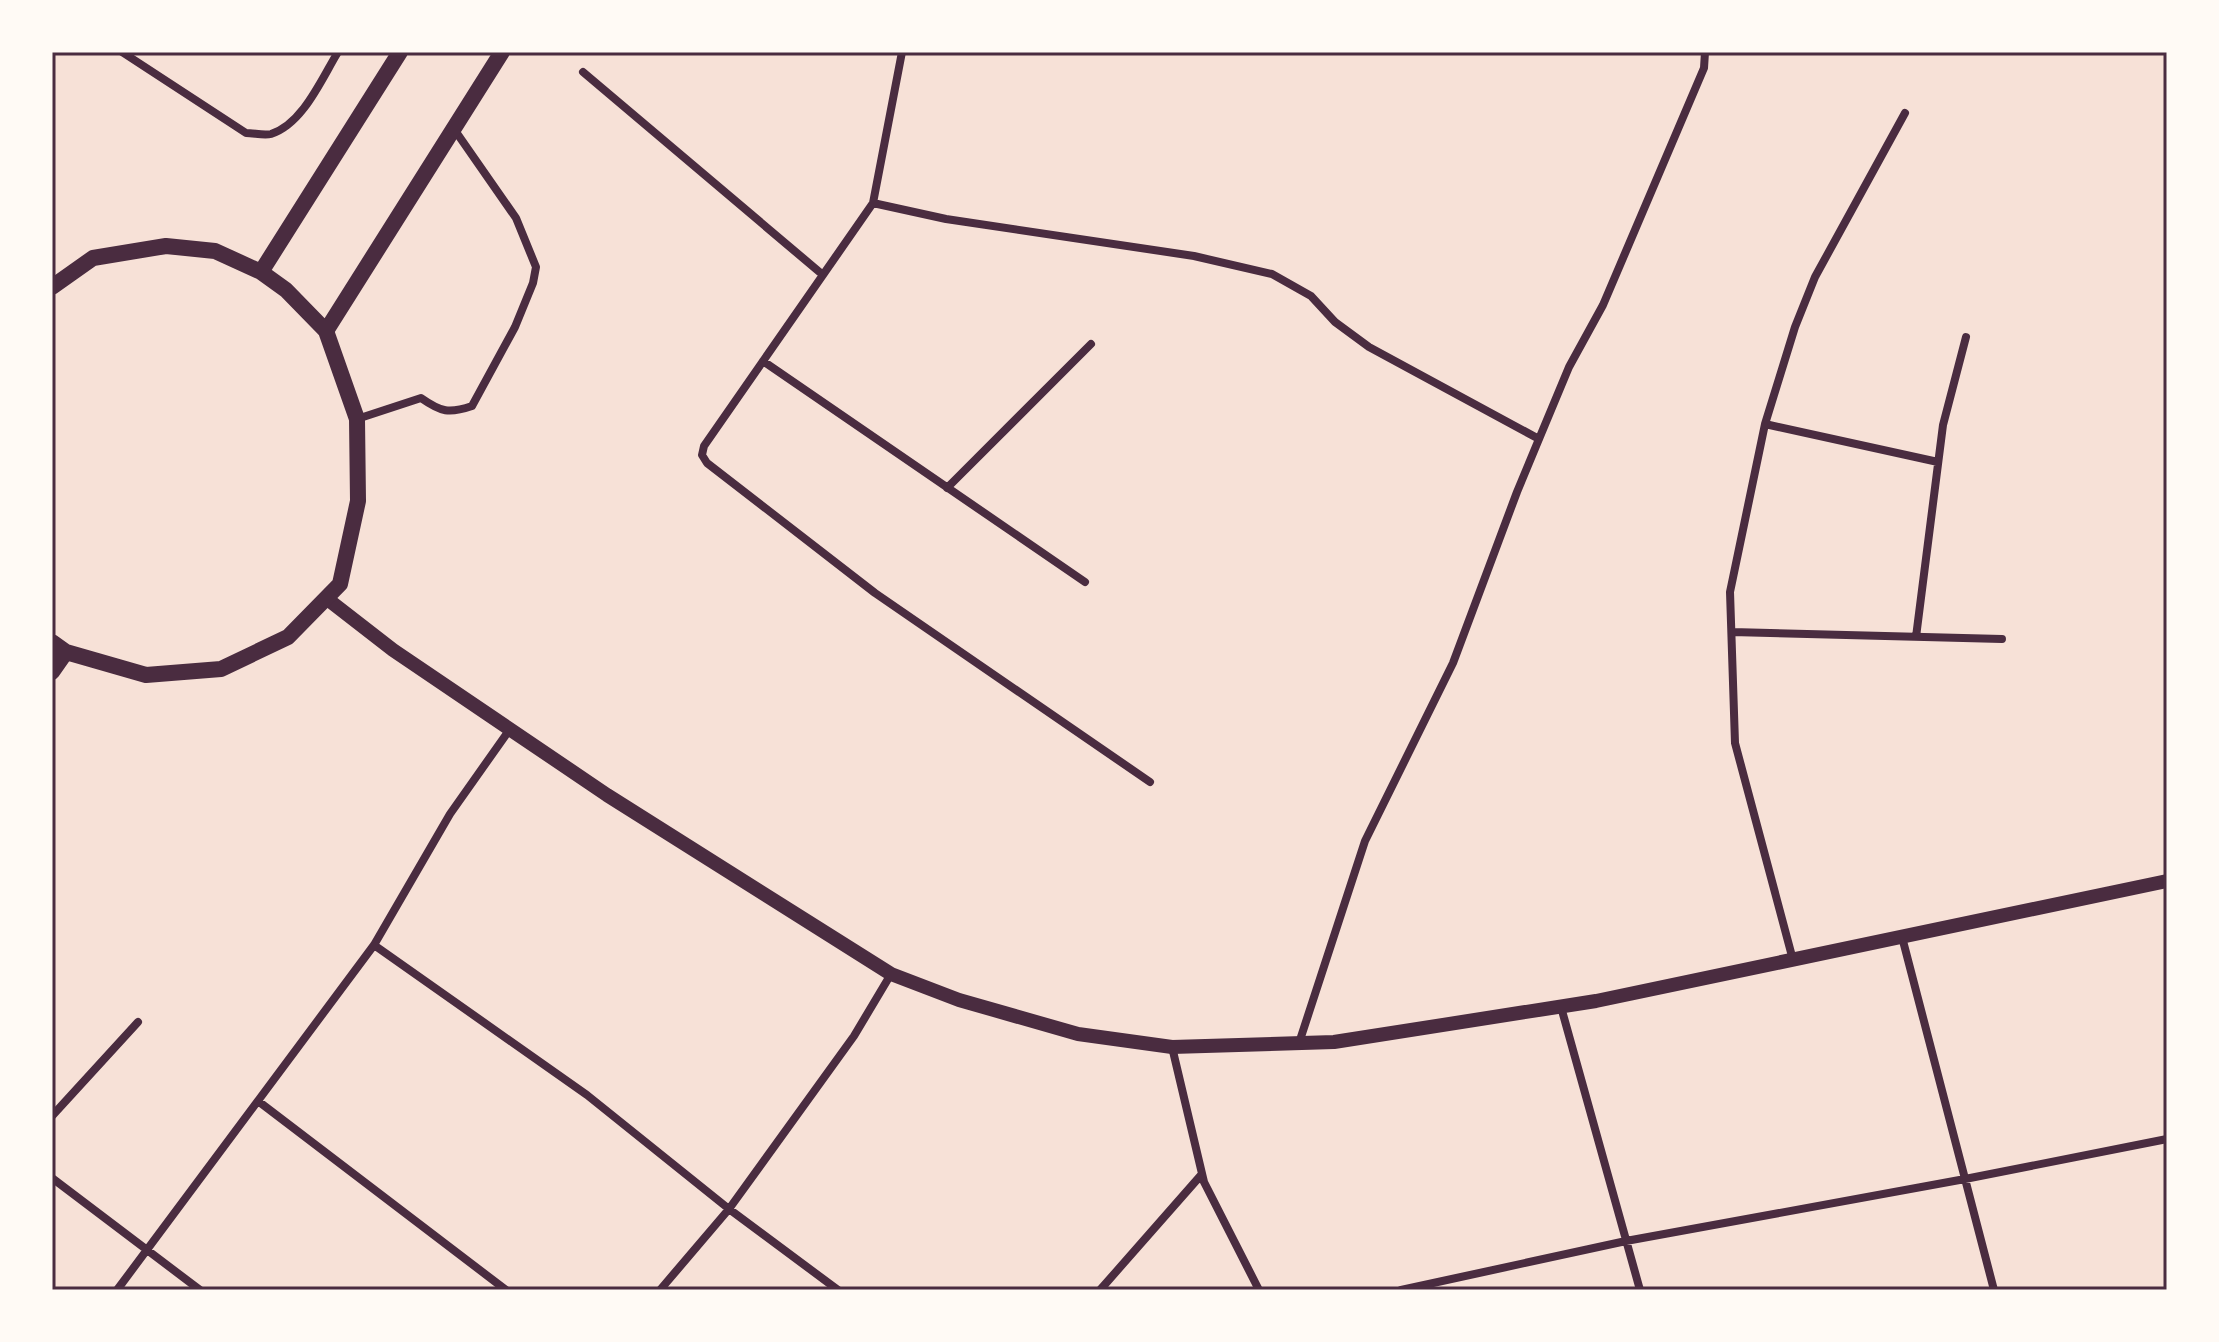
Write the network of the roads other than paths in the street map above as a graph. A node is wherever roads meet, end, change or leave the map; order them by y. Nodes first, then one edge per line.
1 (122, 52) edge
2 (338, 52) edge
3 (400, 52) edge
4 (502, 52) edge
5 (902, 52) edge
6 (1705, 52) edge
7 (583, 72) dead end
8 (1905, 113) dead end
9 (454, 128) junction
10 (873, 203) junction
11 (261, 272) junction
12 (823, 275) junction
13 (52, 287) edge
14 (326, 331) junction
15 (1966, 337) dead end
16 (1091, 344) dead end
17 (763, 361) junction
18 (357, 419) junction
19 (1765, 424) junction
20 (1539, 439) junction
21 (1938, 462) junction
22 (947, 488) junction
23 (1085, 582) dead end
24 (326, 598) junction
25 (1732, 632) junction
26 (1916, 637) junction
27 (2002, 639) dead end
28 (52, 642) edge
29 (66, 652) junction
30 (52, 672) edge
31 (510, 729) junction
32 (1150, 782) dead end
33 (2167, 881) edge
34 (1902, 937) junction
35 (374, 945) junction
36 (1793, 960) junction
37 (891, 974) junction
38 (1561, 1007) junction
39 (138, 1022) dead end
40 (1299, 1043) junction
41 (1172, 1047) junction
42 (258, 1101) junction
43 (52, 1116) edge
44 (2167, 1139) edge
45 (1202, 1174) junction
46 (52, 1178) edge
47 (1965, 1179) junction
48 (729, 1209) junction
49 (1626, 1241) junction
50 (146, 1250) junction
51 (117, 1290) edge
52 (200, 1290) edge
53 (506, 1290) edge
54 (660, 1290) edge
55 (838, 1290) edge
56 (1100, 1290) edge
57 (1259, 1290) edge
58 (1401, 1290) edge
59 (1640, 1290) edge
60 (1994, 1290) edge

1 - 2 street
3 - 11 main road
4 - 9 main road
5 - 10 street
6 - 20 street
7 - 12 street
8 - 19 street
9 - 14 main road
9 - 18 street
10 - 12 street
10 - 20 street
11 - 13 main road
11 - 14 main road
12 - 17 street
14 - 18 main road
15 - 21 street
16 - 22 street
17 - 22 street
17 - 32 street
18 - 24 main road
19 - 21 street
19 - 25 street
20 - 40 street
21 - 26 street
22 - 23 street
24 - 29 main road
24 - 31 street
25 - 26 street
25 - 36 street
26 - 27 street
28 - 29 main road
29 - 30 main road
31 - 35 street
31 - 37 street
33 - 34 street
34 - 36 street
34 - 47 street
35 - 42 street
35 - 48 street
36 - 38 street
37 - 41 street
37 - 48 street
38 - 40 street
38 - 49 street
39 - 43 street
40 - 41 street
41 - 45 street
42 - 50 street
42 - 53 street
44 - 47 street
45 - 56 street
45 - 57 street
46 - 50 street
47 - 49 street
47 - 60 street
48 - 54 street
48 - 55 street
49 - 58 street
49 - 59 street
50 - 51 street
50 - 52 street

